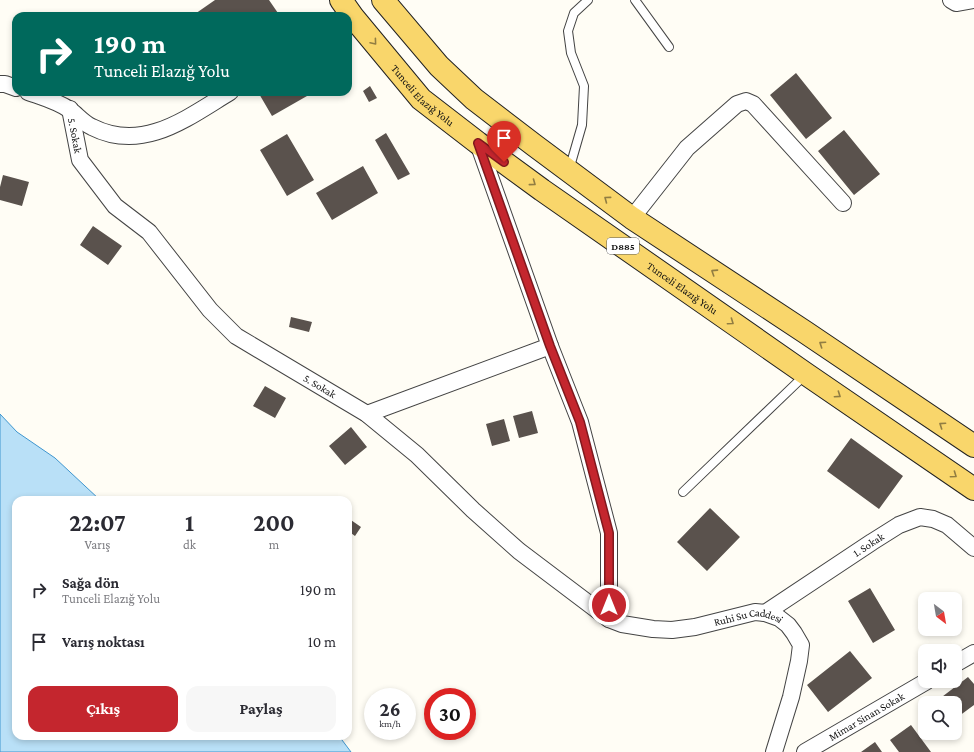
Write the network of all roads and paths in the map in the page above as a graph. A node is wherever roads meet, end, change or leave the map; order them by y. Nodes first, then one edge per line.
1 (383, 0) edge
2 (588, 0) edge
3 (635, 0) edge
4 (951, 0) edge
5 (974, 0) edge
6 (352, 19) edge
7 (669, 47) dead end
8 (39, 96) edge
9 (223, 96) edge
10 (70, 109) junction
11 (478, 143) junction
12 (568, 171) junction
13 (843, 203) dead end
14 (632, 218) junction
15 (550, 346) junction
16 (806, 374) junction
17 (367, 414) junction
18 (974, 446) edge
19 (974, 489) edge
20 (683, 492) dead end
21 (974, 548) edge
22 (765, 613) junction
23 (616, 622) junction
24 (974, 653) edge
25 (962, 660) edge
26 (918, 686) edge
27 (774, 752) edge
28 (805, 752) edge

1 - 12 main road, D885
2 - 12 lane
3 - 7 lane
4 - 5 street
6 -> 11 main road, Tunceli Elazığ Yolu / D885
8 - 10 street
9 - 10 street
10 - 17 street, 5. Sokak
11 - 15 street
11 -> 16 main road, Tunceli Elazığ Yolu / D885
14 -> 12 main road, D885
13 - 14 street
18 -> 14 main road, D885
15 - 17 street
15 - 23 street
16 -> 19 main road, Tunceli Elazığ Yolu / D885
16 - 20 lane
17 - 23 street, 5. Sokak
21 - 22 street, 1. Sokak
22 - 23 street, Ruhi Su Caddesi
22 - 27 street, Ruhi Su Caddesi
24 - 25 street
26 - 28 street, Mimar Sinan Sokak

